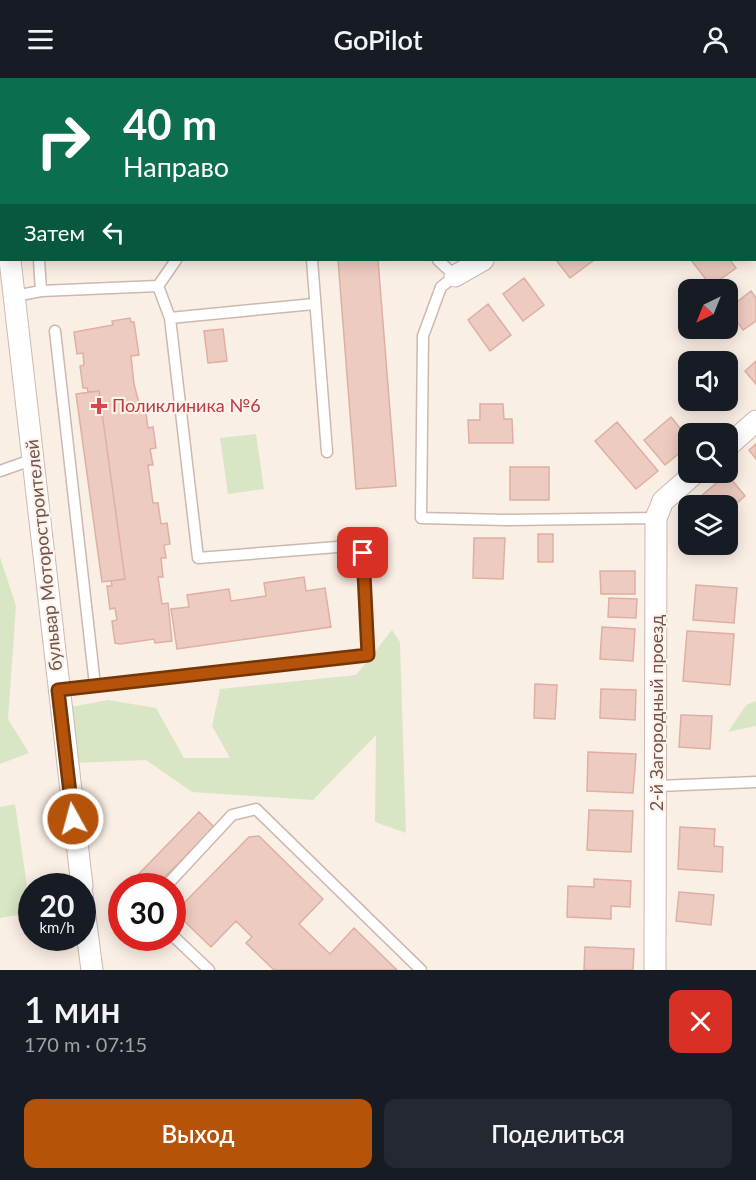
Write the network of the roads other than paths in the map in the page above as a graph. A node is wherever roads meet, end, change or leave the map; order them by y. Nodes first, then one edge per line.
1 (10, 261) edge
2 (39, 261) edge
3 (175, 261) edge
4 (312, 261) edge
5 (439, 261) edge
6 (481, 261) edge
7 (455, 276) junction
8 (158, 286) junction
9 (41, 291) junction
10 (15, 296) junction
11 (314, 304) junction
12 (170, 318) junction
13 (55, 331) dead end
14 (756, 422) edge
15 (738, 437) edge
16 (327, 452) dead end
17 (34, 459) junction
18 (0, 471) edge
19 (683, 483) edge
20 (656, 518) junction
21 (95, 685) junction
22 (58, 690) junction
23 (756, 782) edge
24 (658, 786) junction
25 (80, 873) edge
26 (178, 873) edge
27 (186, 948) edge
28 (90, 951) edge
29 (92, 970) edge
30 (209, 970) edge
31 (421, 970) edge
32 (655, 970) edge

1 - 10 street, бульвар Моторостроителей
2 - 9 lane
3 - 8 lane
4 - 11 lane
5 - 7 lane
6 - 7 street
7 - 20 lane
8 - 9 lane
8 - 12 lane
9 - 10 lane
10 - 17 street, бульвар Моторостроителей
11 - 12 lane
11 - 16 lane
12 - 21 lane
13 - 21 lane
14 - 15 street
17 - 18 lane
17 - 22 street, бульвар Моторостроителей
19 - 20 street
20 - 24 street, 2-й Загородный проезд
21 - 22 lane
22 - 25 street, бульвар Моторостроителей
23 - 24 lane
24 - 32 street, 2-й Загородный проезд
26 - 31 lane
27 - 30 lane
28 - 29 street

